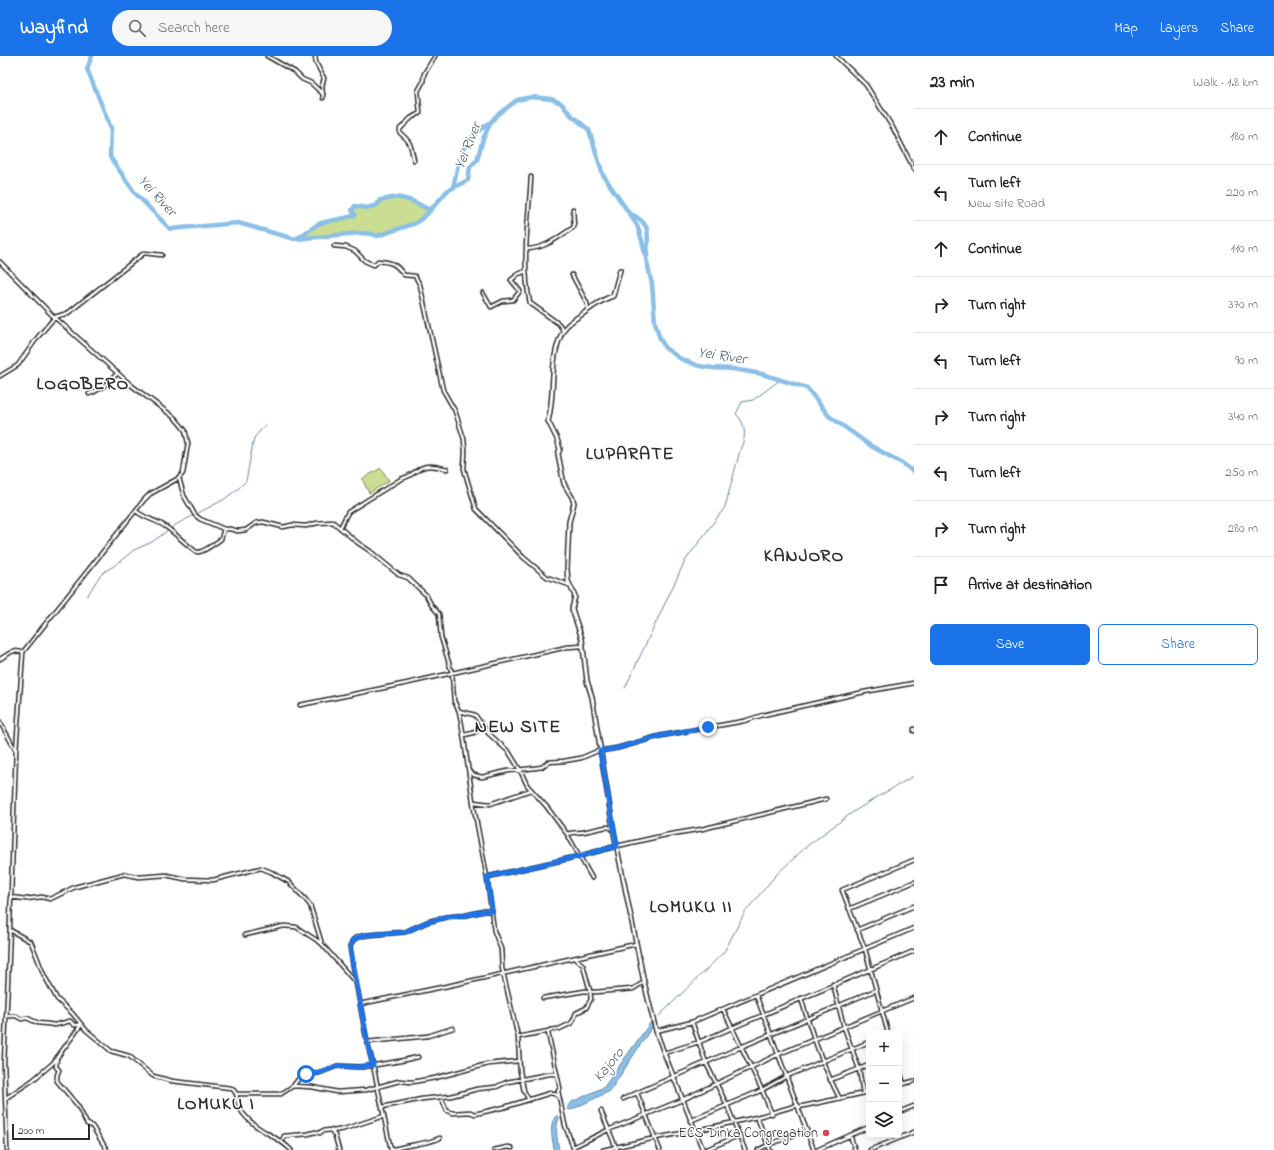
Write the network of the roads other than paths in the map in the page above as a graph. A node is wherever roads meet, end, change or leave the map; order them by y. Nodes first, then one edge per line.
1 (267, 56) edge
2 (315, 56) edge
3 (435, 56) edge
4 (836, 56) edge
5 (323, 94) junction
6 (323, 98) dead end
7 (414, 160) dead end
8 (914, 169) edge
9 (531, 177) dead end
10 (574, 209) dead end
11 (334, 246) dead end
12 (526, 249) junction
13 (162, 255) dead end
14 (0, 262) edge
15 (620, 270) dead end
16 (526, 271) junction
17 (572, 275) dead end
18 (483, 292) dead end
19 (588, 310) junction
20 (55, 317) junction
21 (563, 330) junction
22 (118, 373) junction
23 (0, 376) edge
24 (89, 394) dead end
25 (447, 469) dead end
26 (179, 478) junction
27 (136, 511) junction
28 (340, 528) junction
29 (224, 529) junction
30 (569, 585) junction
31 (583, 646) junction
32 (23, 652) junction
33 (0, 659) edge
34 (452, 673) junction
35 (914, 683) edge
36 (300, 705) dead end
37 (459, 711) junction
38 (0, 722) edge
39 (484, 727) junction
40 (464, 735) junction
41 (600, 750) junction
42 (16, 751) junction
43 (520, 770) junction
44 (469, 771) junction
45 (531, 790) junction
46 (826, 800) dead end
47 (473, 802) junction
48 (613, 828) junction
49 (567, 834) junction
50 (617, 846) junction
51 (580, 856) junction
52 (914, 860) edge
53 (487, 877) junction
54 (592, 878) dead end
55 (914, 882) edge
56 (10, 897) junction
57 (914, 906) edge
58 (849, 908) junction
59 (492, 911) junction
60 (914, 928) edge
61 (10, 930) junction
62 (857, 930) junction
63 (245, 935) dead end
64 (322, 944) junction
65 (636, 944) junction
66 (865, 949) junction
67 (914, 951) edge
68 (575, 958) junction
69 (871, 969) junction
70 (504, 974) junction
71 (356, 982) junction
72 (644, 982) junction
73 (833, 984) junction
74 (876, 990) junction
75 (590, 991) junction
76 (756, 995) junction
77 (543, 998) dead end
78 (801, 998) junction
79 (914, 998) edge
80 (360, 1004) junction
81 (839, 1006) junction
82 (722, 1010) junction
83 (882, 1011) junction
84 (764, 1014) junction
85 (7, 1016) junction
86 (807, 1020) junction
87 (692, 1022) junction
88 (81, 1025) junction
89 (844, 1027) junction
90 (453, 1028) dead end
91 (731, 1028) junction
92 (887, 1030) edge
93 (549, 1031) junction
94 (656, 1031) junction
95 (771, 1034) junction
96 (518, 1037) junction
97 (815, 1039) junction
98 (367, 1042) junction
99 (699, 1042) junction
100 (866, 1043) edge
101 (741, 1047) junction
102 (853, 1049) junction
103 (664, 1053) junction
104 (779, 1054) junction
105 (57, 1057) junction
106 (418, 1057) dead end
107 (519, 1061) junction
108 (822, 1062) junction
109 (706, 1063) junction
110 (373, 1065) junction
111 (866, 1066) edge
112 (750, 1068) junction
113 (859, 1069) junction
114 (557, 1074) junction
115 (787, 1076) junction
116 (672, 1077) junction
117 (902, 1078) edge
118 (522, 1080) junction
119 (830, 1080) junction
120 (914, 1081) edge
121 (904, 1084) joint
122 (716, 1085) junction
123 (294, 1086) junction
124 (378, 1088) junction
125 (762, 1090) junction
126 (866, 1092) edge
127 (863, 1093) junction
128 (237, 1094) junction
129 (637, 1094) junction
130 (440, 1097) junction
131 (559, 1097) junction
132 (839, 1098) junction
133 (5, 1099) junction
134 (529, 1100) junction
135 (623, 1100) dead end
136 (682, 1100) junction
137 (727, 1105) junction
138 (798, 1106) junction
139 (914, 1106) edge
140 (382, 1107) junction
141 (600, 1111) dead end
142 (902, 1111) edge
143 (646, 1114) junction
144 (772, 1114) junction
145 (384, 1116) junction
146 (757, 1117) junction
147 (690, 1121) junction
148 (734, 1122) junction
149 (866, 1128) edge
150 (608, 1130) junction
151 (807, 1130) junction
152 (333, 1131) junction
153 (694, 1132) junction
154 (914, 1132) edge
155 (740, 1135) junction
156 (850, 1135) junction
157 (440, 1138) dead end
158 (655, 1138) junction
159 (281, 1141) junction
160 (768, 1145) junction
161 (573, 1146) junction
162 (512, 1148) dead end
163 (617, 1149) edge
164 (7, 1150) edge
165 (107, 1150) edge
166 (292, 1150) edge
167 (339, 1150) edge
168 (391, 1150) edge
169 (494, 1150) edge
170 (574, 1150) edge
171 (603, 1150) edge
172 (660, 1150) edge
173 (704, 1150) edge
174 (745, 1150) edge
175 (758, 1150) edge
176 (770, 1150) edge
177 (815, 1150) edge
178 (855, 1150) edge
179 (870, 1150) edge

1 - 5 street
2 - 5 street
3 - 7 street
4 - 8 street
5 - 6 street
9 - 12 street
10 - 12 street
11 - 30 street
12 - 16 street
13 - 20 street
14 - 20 street
15 - 19 street
16 - 18 street
16 - 21 street
17 - 19 street
19 - 21 street
20 - 22 street
20 - 23 street
21 - 30 street
22 - 24 street
22 - 26 street
25 - 28 street
26 - 27 street
26 - 29 street
27 - 29 street
27 - 32 street
28 - 29 street
28 - 34 street
30 - 31 street
31 - 34 street
31 - 41 street
32 - 33 street
32 - 42 street
34 - 36 street
34 - 37 street
35 - 41 street
37 - 39 street
37 - 40 street
38 - 42 street
39 - 40 street
39 - 43 street
40 - 44 street
41 - 43 street
41 - 48 street
42 - 56 street
43 - 44 street
43 - 45 street
44 - 47 street
45 - 47 street
45 - 49 street
46 - 50 street
47 - 53 street
48 - 49 street
48 - 50 street
49 - 51 street
50 - 51 street
50 - 65 street
51 - 53 street
51 - 54 street
52 - 58 street
53 - 59 street
55 - 58 street
56 - 61 street
56 - 64 street
57 - 62 street
58 - 62 street
59 - 70 street
59 - 71 street
60 - 66 street
61 - 85 street
61 - 88 street
62 - 66 street
63 - 64 street
64 - 71 street
65 - 68 street
65 - 72 street
66 - 69 street
66 - 76 street
67 - 69 street
68 - 70 street
68 - 75 street
69 - 73 street
69 - 74 street
70 - 80 street
70 - 96 street
71 - 80 street
72 - 75 street
72 - 94 street
73 - 78 street
73 - 81 street
74 - 81 street
74 - 83 street
75 - 77 street
75 - 93 street
76 - 82 street
76 - 84 street
78 - 84 street
78 - 86 street
79 - 83 street
80 - 98 street
81 - 86 street
81 - 89 street
82 - 87 street
82 - 91 street
83 - 89 street
83 - 92 street
84 - 91 street
84 - 95 street
85 - 88 street
85 - 133 street
86 - 95 street
86 - 97 street
87 - 94 street
87 - 99 street
88 - 105 street
88 - 128 street
89 - 97 street
89 - 102 street
90 - 98 street
91 - 99 street
91 - 101 street
93 - 96 street
93 - 114 street
94 - 103 street
95 - 101 street
95 - 104 street
96 - 107 street
97 - 104 street
97 - 108 street
98 - 110 street
99 - 103 street
99 - 109 street
100 - 102 street
101 - 109 street
101 - 112 street
102 - 108 street
102 - 113 street
103 - 116 street
104 - 112 street
104 - 115 street
105 - 133 street
105 - 165 street
106 - 110 street
107 - 118 street
107 - 124 street
108 - 115 street
108 - 119 street
109 - 116 street
109 - 122 street
110 - 123 street
110 - 124 street
111 - 113 street
112 - 122 street
112 - 125 street
113 - 119 street
113 - 127 street
114 - 118 street
114 - 131 street
115 - 125 street
115 - 138 street
116 - 129 street
116 - 136 street
117 - 121 street
118 - 130 street
118 - 134 street
119 - 132 street
120 - 121 street
122 - 136 street
122 - 137 street
123 - 124 street
123 - 128 street
124 - 140 street
125 - 137 street
125 - 144 street
126 - 127 street
127 - 132 street
128 - 159 street
129 - 135 street
129 - 143 street
130 - 134 street
130 - 140 street
131 - 134 street
131 - 161 street
132 - 138 street
133 - 164 street
136 - 143 street
136 - 147 street
137 - 147 street
137 - 148 street
138 - 144 street
138 - 151 street
139 - 142 street
140 - 145 street
141 - 150 street
143 - 150 street
143 - 158 street
144 - 146 street
145 - 152 street
145 - 168 street
146 - 148 street
146 - 160 street
147 - 153 street
148 - 153 street
148 - 155 street
149 - 156 street
150 - 161 street
150 - 163 street
151 - 160 street
151 - 177 street
152 - 159 street
152 - 167 street
153 - 158 street
153 - 173 street
154 - 179 street
155 - 173 street
155 - 174 street
156 - 177 street
156 - 178 street
157 - 168 street
158 - 163 street
158 - 172 street
159 - 166 street
160 - 175 street
160 - 176 street
161 - 170 street
162 - 169 street
163 - 171 street

